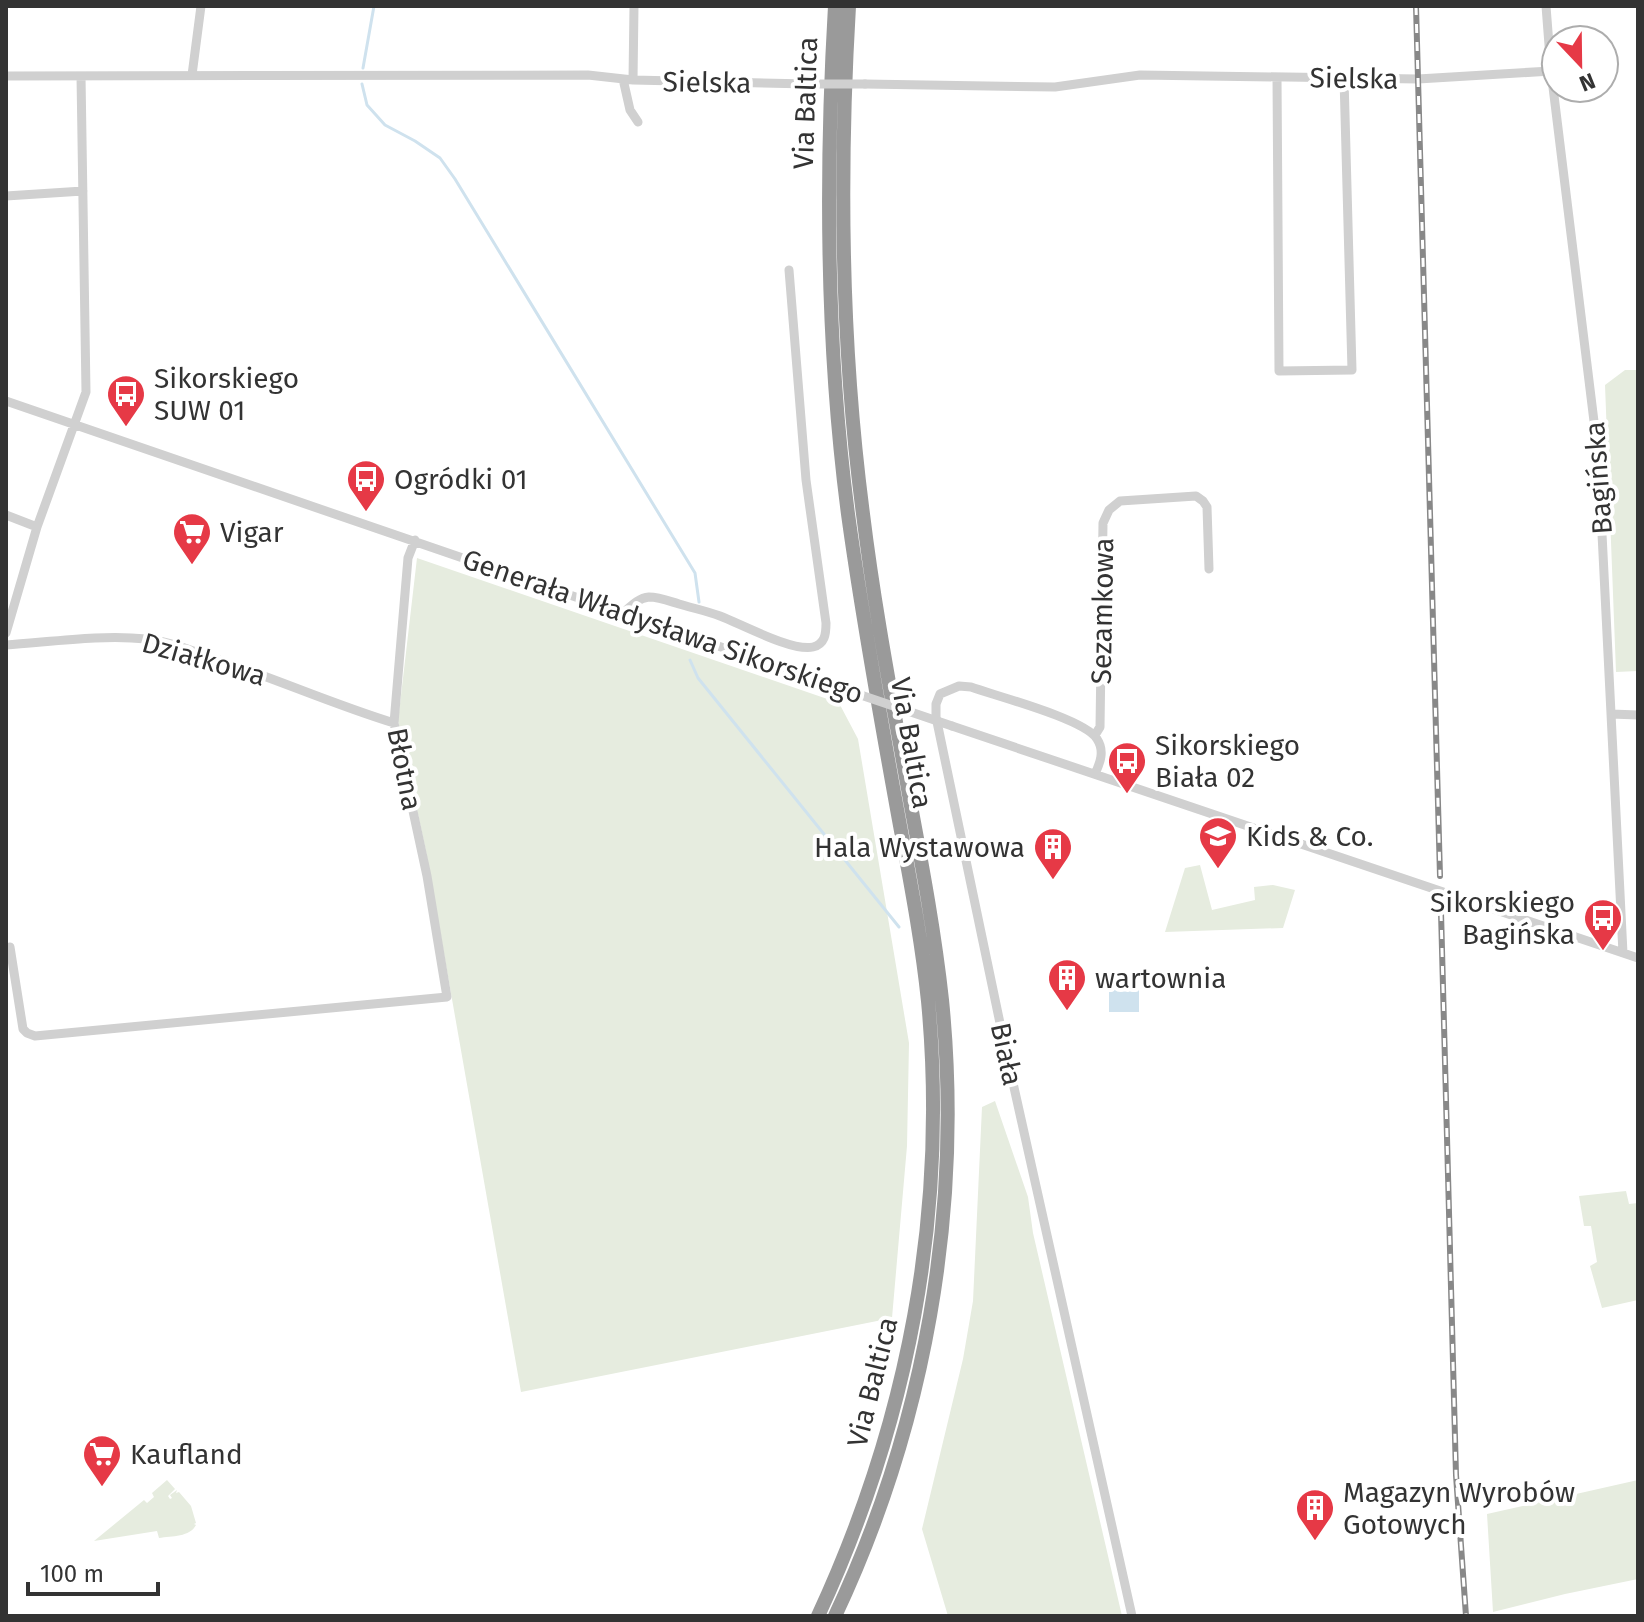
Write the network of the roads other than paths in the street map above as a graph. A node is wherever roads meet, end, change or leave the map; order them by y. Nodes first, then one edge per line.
1 (201, 6) edge
2 (634, 6) edge
3 (835, 6) edge
4 (849, 6) edge
5 (1540, 72) edge
6 (192, 75) junction
7 (6, 76) edge
8 (81, 76) junction
9 (1277, 77) junction
10 (1344, 78) junction
11 (628, 80) junction
12 (1555, 104) edge
13 (638, 122) dead end
14 (83, 191) junction
15 (6, 196) edge
16 (789, 270) dead end
17 (6, 401) edge
18 (74, 423) junction
19 (6, 515) edge
20 (37, 527) junction
21 (415, 540) junction
22 (1209, 569) dead end
23 (623, 613) junction
24 (6, 633) edge
25 (6, 645) edge
26 (1611, 714) junction
27 (1638, 715) edge
28 (394, 723) junction
29 (1095, 735) junction
30 (1095, 774) junction
31 (10, 947) dead end
32 (1623, 953) junction
33 (1638, 958) edge
34 (818, 1616) edge
35 (835, 1616) edge
36 (1132, 1616) edge

1 - 6 street
2 - 11 street
3 - 34 highway, Via Baltica
4 - 35 highway, Via Baltica
5 - 10 street, Sielska
6 - 8 street, Sielska
6 - 11 street, Sielska
7 - 8 street, Sielska
8 - 14 street
9 - 10 street, Sielska
9 - 10 street
9 - 11 street, Sielska, bridge
11 - 13 street
12 - 26 street, Bagińska
14 - 15 street
14 - 18 street
16 - 23 street
17 - 18 street, Generała Władysława Sikorskiego
18 - 20 street
18 - 21 street, Generała Władysława Sikorskiego
19 - 20 street
20 - 24 street
21 - 23 street, Generała Władysława Sikorskiego
21 - 28 street, Błotna
22 - 29 street, Sezamkowa
23 - 30 street, Generała Władysława Sikorskiego, bridge
25 - 28 street, Działkowa
26 - 27 street
26 - 32 street, Bagińska
28 - 31 street, Błotna
29 - 30 street
29 - 36 street, Biała
30 - 32 street, Generała Władysława Sikorskiego
32 - 33 street, Generała Władysława Sikorskiego

